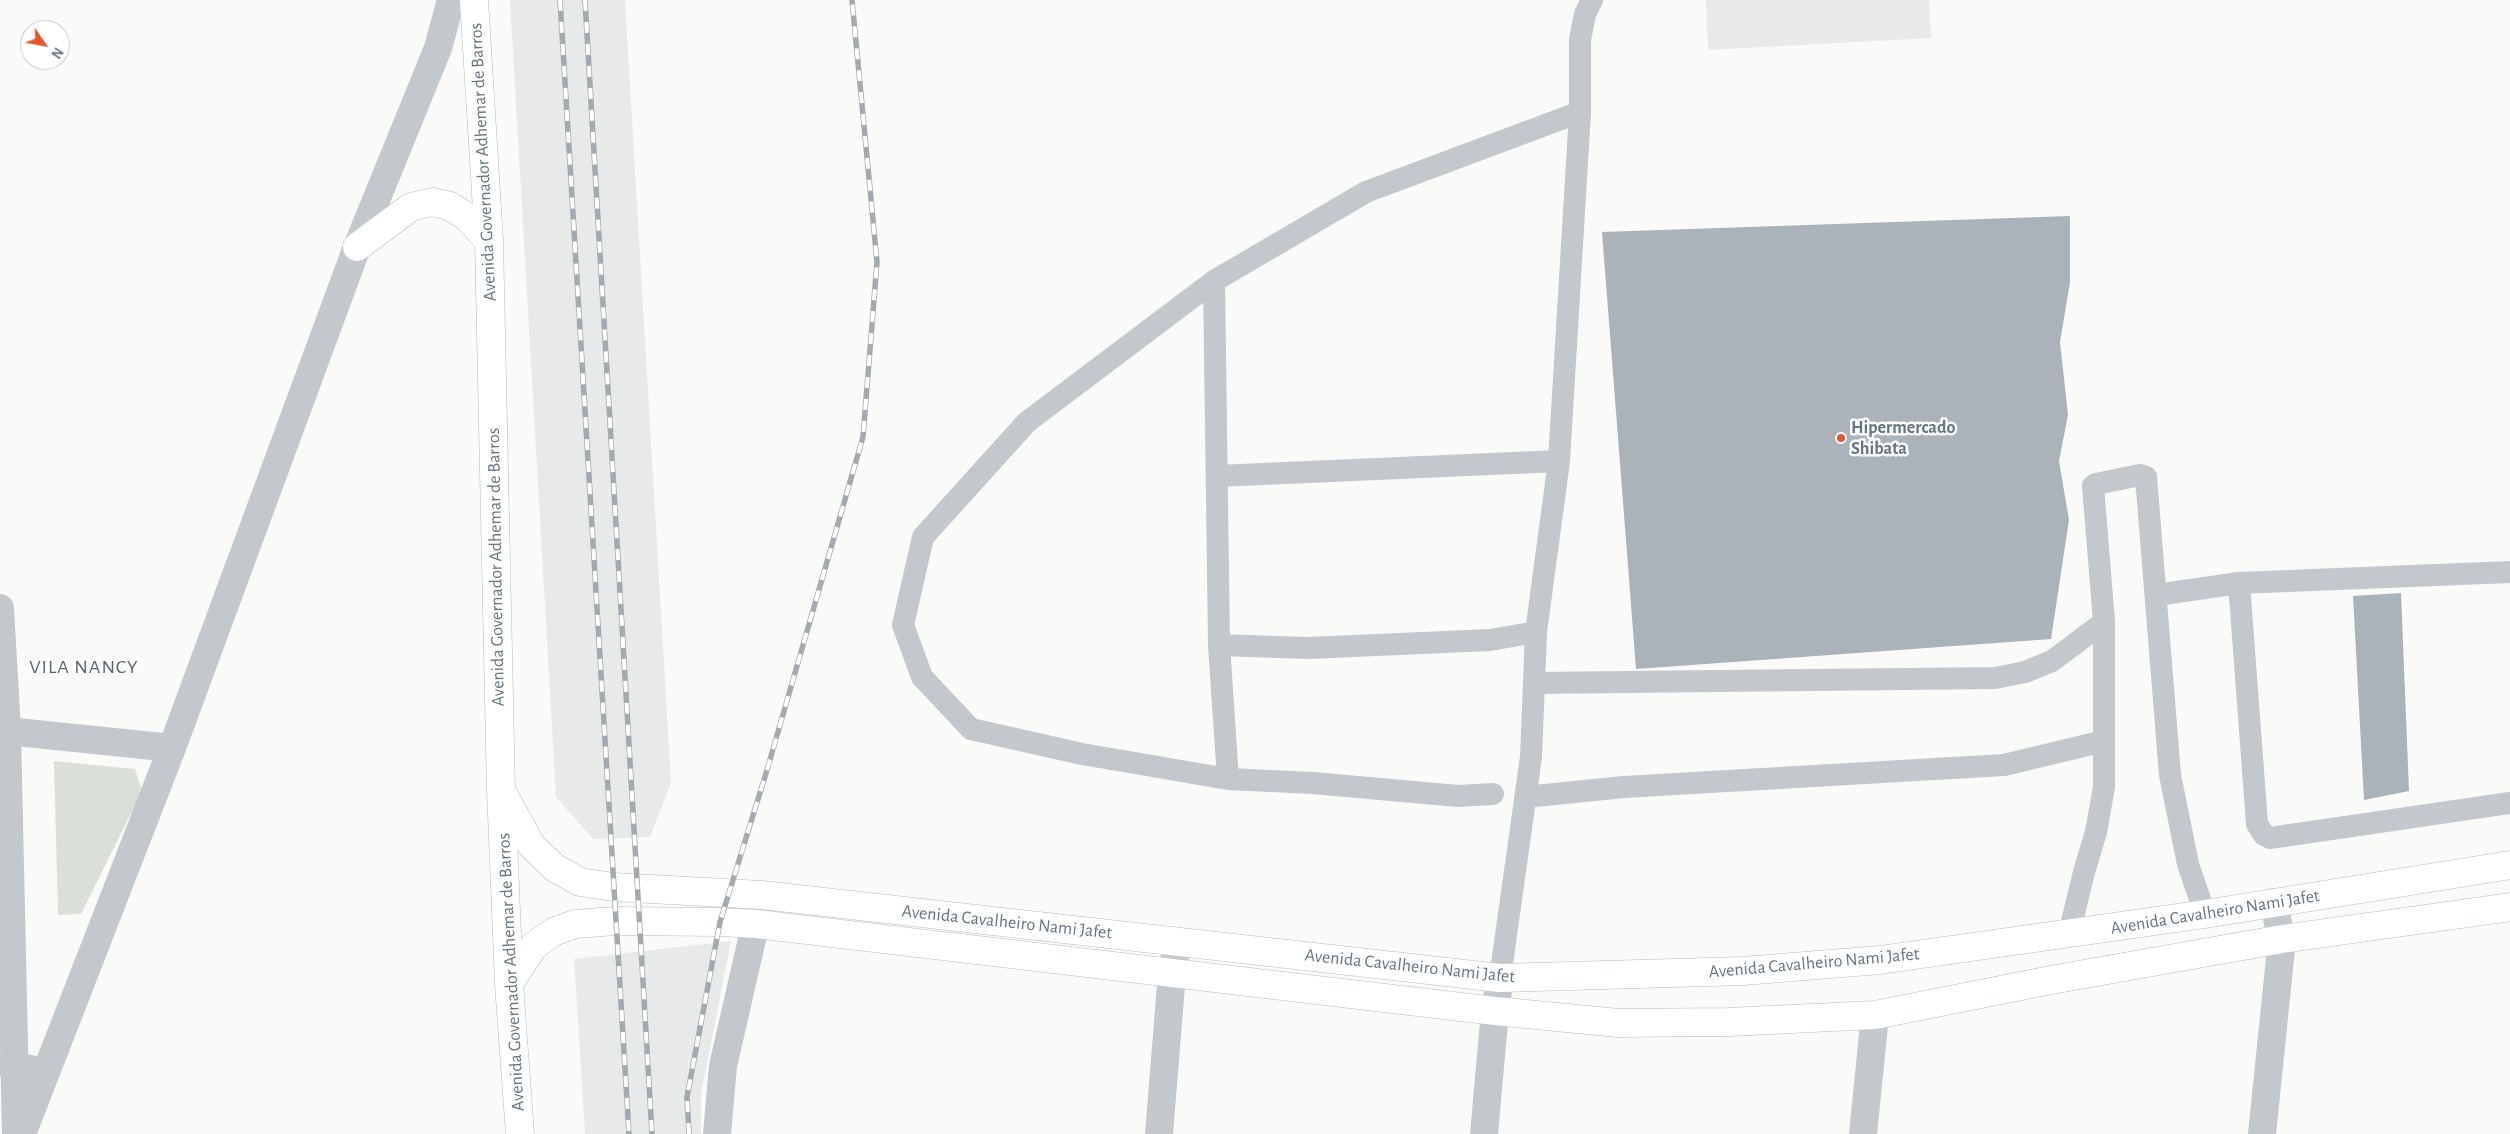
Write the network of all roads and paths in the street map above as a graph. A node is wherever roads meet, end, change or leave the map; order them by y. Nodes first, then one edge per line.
1 (451, 0) edge
2 (474, 0) edge
3 (1592, 0) edge
4 (1580, 112) junction
5 (489, 241) junction
6 (357, 247) junction
7 (1214, 281) junction
8 (1560, 462) junction
9 (1217, 476) junction
10 (2510, 572) edge
11 (2238, 583) junction
12 (2156, 595) junction
13 (0, 608) edge
14 (2104, 622) junction
15 (1536, 632) junction
16 (1219, 645) junction
17 (1534, 683) junction
18 (7, 730) junction
19 (2104, 741) junction
20 (172, 748) junction
21 (1228, 779) junction
22 (501, 790) junction
23 (1493, 794) dead end
24 (1526, 797) junction
25 (2510, 803) edge
26 (2510, 865) edge
27 (762, 894) junction
28 (2273, 902) junction
29 (2510, 906) edge
30 (2205, 914) junction
31 (756, 924) junction
32 (2069, 934) junction
33 (2282, 939) junction
34 (1178, 941) junction
35 (1172, 973) junction
36 (1500, 978) junction
37 (508, 984) junction
38 (1494, 1011) junction
39 (1876, 1015) junction
40 (7, 1064) edge
41 (47, 1069) junction
42 (16, 1134) edge
43 (22, 1134) edge
44 (520, 1134) edge
45 (717, 1134) edge
46 (1159, 1134) edge
47 (1484, 1134) edge
48 (1863, 1134) edge
49 (2262, 1134) edge

1 - 6 street
2 - 5 main road, Avenida Governador Adhemar de Barros
3 - 4 lane
4 - 7 lane
4 - 8 lane
5 - 6 main road
5 - 22 main road, Avenida Governador Adhemar de Barros
6 - 20 street
7 - 9 lane
7 - 21 lane
8 - 9 lane
8 - 15 lane
9 - 16 lane
10 - 11 lane
11 - 12 lane
11 - 25 lane
12 - 14 lane
12 - 30 lane
13 - 18 street
14 - 17 lane
14 - 19 lane
15 - 16 lane
15 - 17 lane
16 - 21 lane
17 - 24 lane
18 - 20 street
18 - 40 street
19 - 24 lane
19 - 32 lane
20 - 41 street
21 - 23 lane
22 - 27 main road, Avenida Cavalheiro Nami Jafet
22 - 37 main road, Avenida Governador Adhemar de Barros
24 - 36 lane
26 - 28 main road, Avenida Cavalheiro Nami Jafet
27 - 31 street
27 - 34 main road, Avenida Cavalheiro Nami Jafet
28 - 30 main road, Avenida Cavalheiro Nami Jafet
28 - 33 street
29 - 33 main road, Avenida Cavalheiro Nami Jafet
30 - 32 main road, Avenida Cavalheiro Nami Jafet
31 - 35 main road, Avenida Cavalheiro Nami Jafet
31 - 37 main road, Avenida Cavalheiro Nami Jafet
31 - 45 street
32 - 36 main road, Avenida Cavalheiro Nami Jafet
33 - 39 main road, Avenida Cavalheiro Nami Jafet
33 - 49 street
34 - 35 street
34 - 36 main road, Avenida Cavalheiro Nami Jafet
35 - 38 main road, Avenida Cavalheiro Nami Jafet
35 - 46 street
36 - 38 street
37 - 44 main road, Avenida Governador Adhemar de Barros
38 - 39 main road, Avenida Cavalheiro Nami Jafet
38 - 47 street
39 - 48 street
40 - 41 lane
40 - 42 street
41 - 43 street

